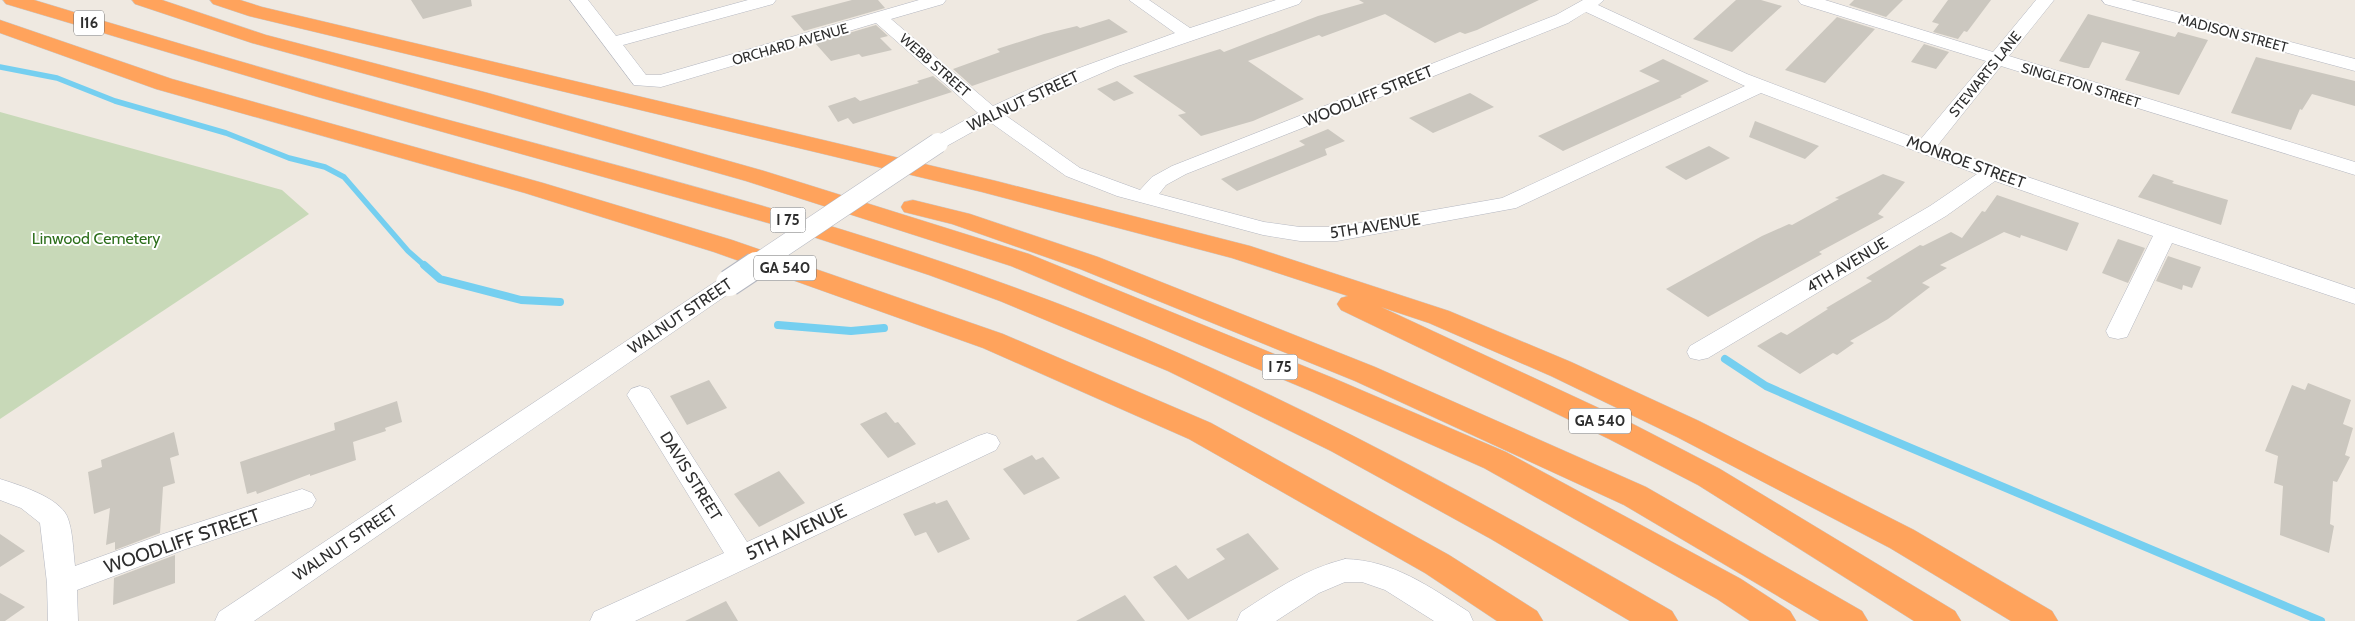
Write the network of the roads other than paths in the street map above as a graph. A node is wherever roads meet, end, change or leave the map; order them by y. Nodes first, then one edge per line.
1 (13, 0) edge
2 (64, 0) edge
3 (142, 0) edge
4 (220, 0) edge
5 (579, 0) edge
6 (767, 0) edge
7 (938, 0) edge
8 (1138, 0) edge
9 (1293, 0) edge
10 (1806, 0) edge
11 (2045, 0) edge
12 (2111, 0) edge
13 (1590, 3) edge
14 (880, 18) junction
15 (0, 26) edge
16 (1189, 35) junction
17 (611, 43) junction
18 (165, 46) junction
19 (1997, 59) junction
20 (2355, 65) edge
21 (1761, 86) junction
22 (990, 113) junction
23 (1925, 147) junction
24 (2355, 169) edge
25 (1992, 173) junction
26 (754, 176) junction
27 (1145, 197) junction
28 (2166, 233) junction
29 (1241, 252) junction
30 (2355, 297) edge
31 (2118, 331) dead end
32 (1699, 352) dead end
33 (640, 395) dead end
34 (987, 443) dead end
35 (0, 489) edge
36 (302, 500) dead end
37 (742, 558) junction
38 (62, 583) junction
39 (647, 613) edge
40 (63, 621) edge
41 (230, 621) edge
42 (605, 621) edge
43 (1252, 621) edge
44 (1458, 621) edge
45 (1525, 621) edge
46 (1660, 621) edge
47 (1778, 621) edge
48 (1850, 621) edge
49 (1943, 621) edge
50 (2040, 621) edge

1 - 18 highway, I16
2 - 18 highway, I 75
3 - 26 highway, I 75
4 - 29 highway, GA 540
5 - 17 street
6 - 17 street
7 - 14 street, ORCHARD AVENUE
8 - 16 street
9 - 16 street, WALNUT STREET
10 - 19 street, SINGLETON STREET
11 - 19 street, STEWARTS LANE
12 - 20 street, MADISON STREET
13 - 21 street, MONROE STREET
13 - 27 street, WOODLIFF STREET
14 - 17 street, ORCHARD AVENUE
14 - 22 street, WEBB STREET
15 - 45 highway, GA 540
16 - 22 street, WALNUT STREET
18 - 46 highway, I 75
19 - 23 street, STEWARTS LANE
19 - 24 street, SINGLETON STREET
21 - 23 street, MONROE STREET
21 - 27 street, 5TH AVENUE
22 - 27 street, 5TH AVENUE
22 - 41 street, WALNUT STREET, bridge
23 - 25 street, MONROE STREET
25 - 28 street, MONROE STREET
25 - 32 street, 4TH AVENUE
26 - 47 highway, I 75
26 - 48 highway
28 - 30 street, MONROE STREET
28 - 31 street
29 - 49 highway, GA 540
29 - 50 highway
33 - 37 street, DAVIS STREET
34 - 37 street, 5TH AVENUE
35 - 38 street
36 - 38 street, WOODLIFF STREET
37 - 39 street, 5TH AVENUE
38 - 40 street
39 - 42 street, 5TH AVENUE
43 - 44 street

